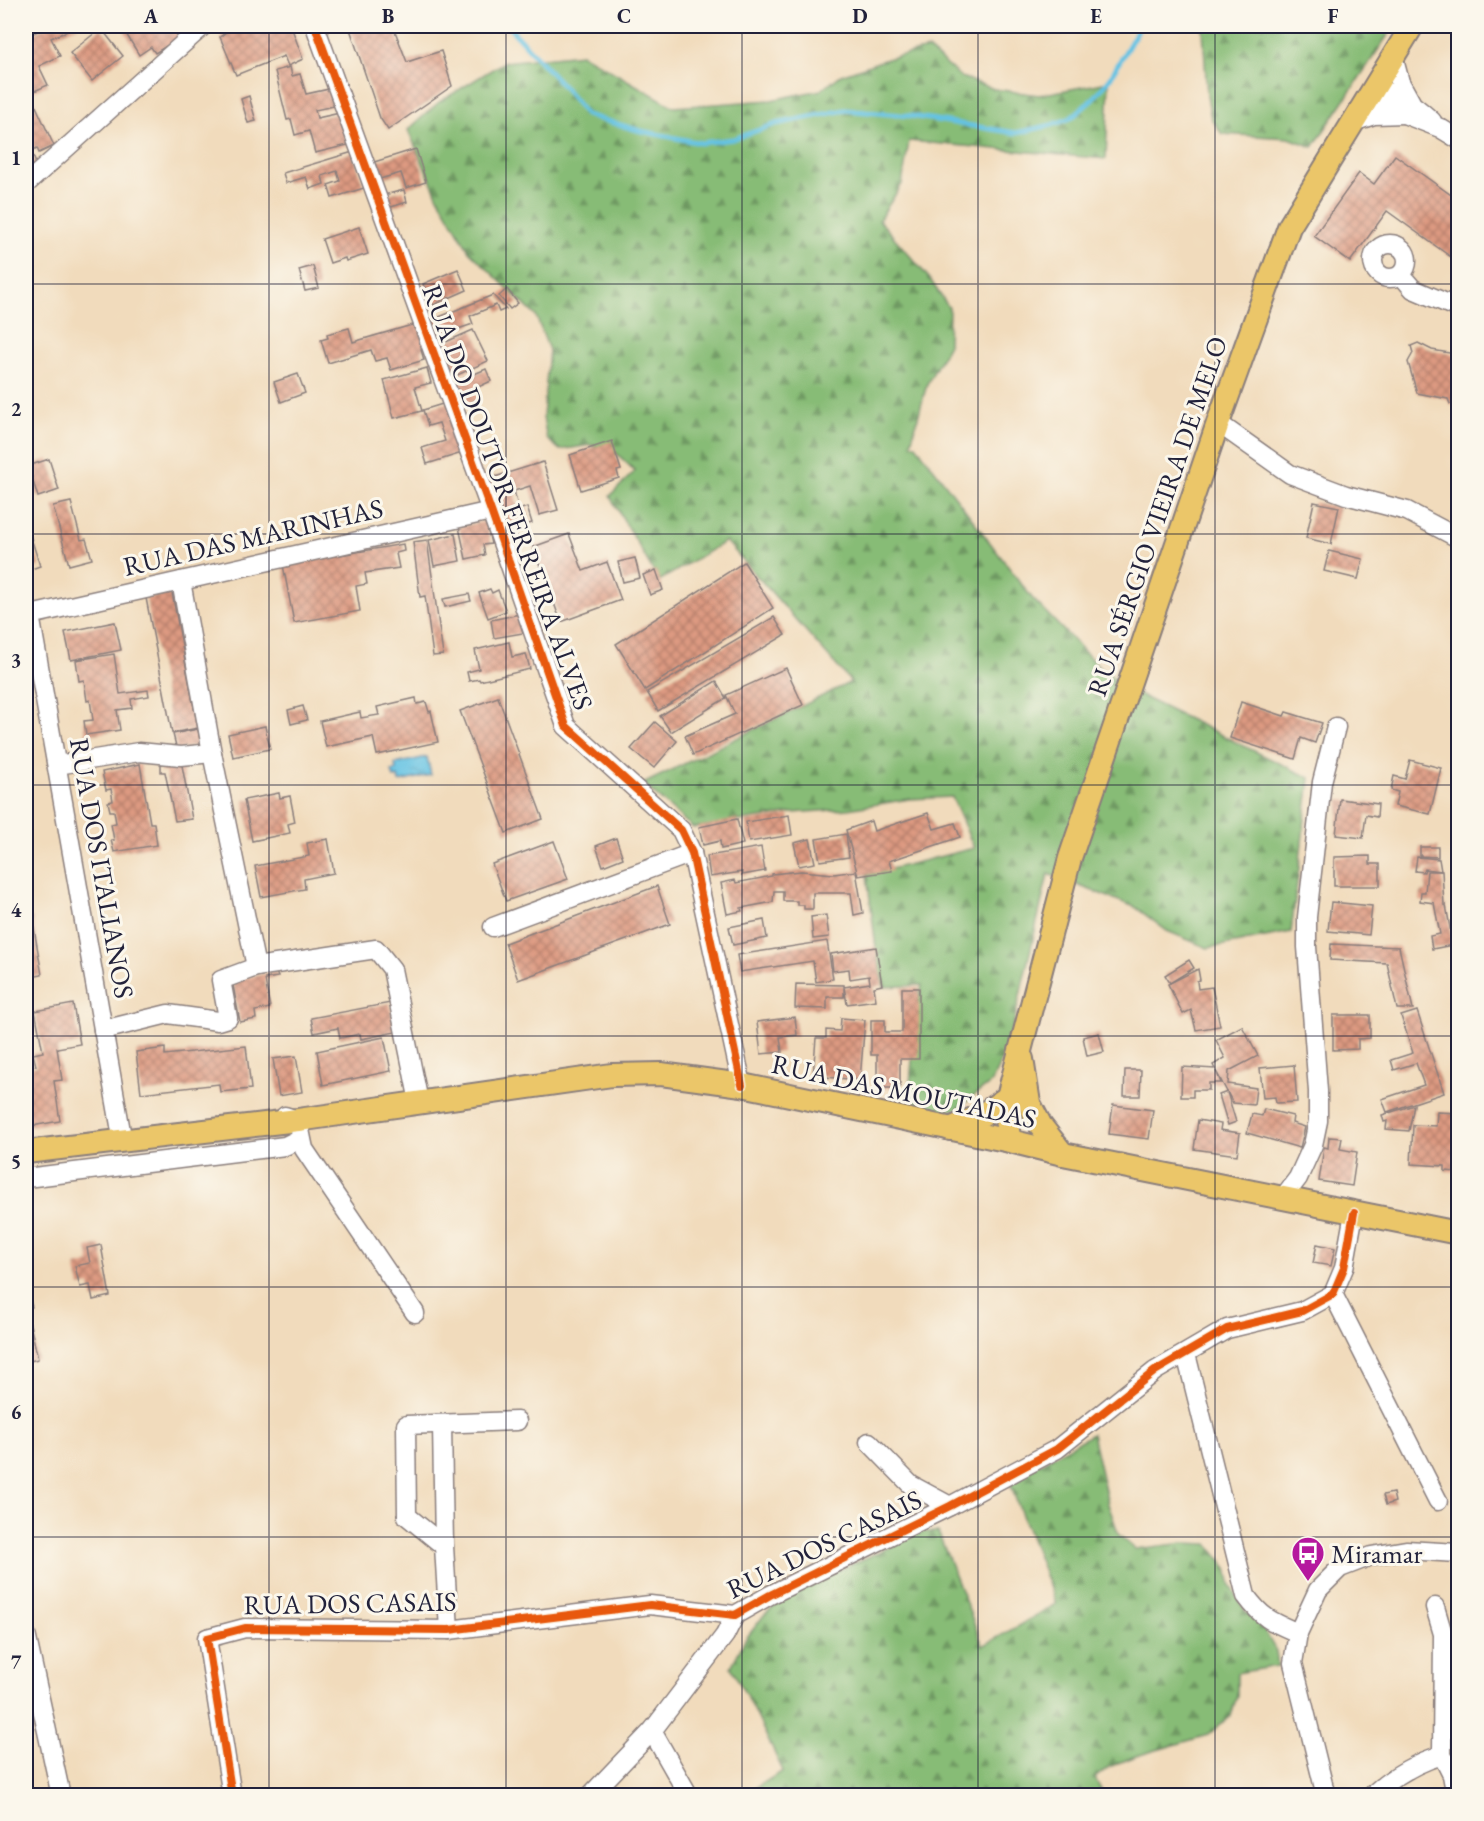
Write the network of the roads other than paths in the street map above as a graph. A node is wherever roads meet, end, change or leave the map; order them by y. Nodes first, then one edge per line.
1 (203, 26) edge
2 (315, 26) edge
3 (1412, 26) edge
4 (1394, 56) junction
5 (1374, 88) junction
6 (1408, 109) junction
7 (1353, 122) junction
8 (1458, 139) edge
9 (26, 184) edge
10 (1401, 275) dead end
11 (1458, 308) edge
12 (1218, 423) junction
13 (491, 511) junction
14 (1458, 538) edge
15 (181, 581) junction
16 (28, 615) edge
17 (1336, 727) dead end
18 (212, 753) junction
19 (57, 765) junction
20 (692, 852) junction
21 (492, 927) dead end
22 (256, 967) junction
23 (104, 1030) junction
24 (742, 1085) junction
25 (1018, 1100) junction
26 (419, 1102) junction
27 (299, 1129) junction
28 (950, 1129) junction
29 (121, 1131) junction
30 (1010, 1141) junction
31 (26, 1142) edge
32 (26, 1152) edge
33 (1064, 1154) junction
34 (26, 1178) edge
35 (1282, 1199) junction
36 (1354, 1213) junction
37 (1458, 1233) edge
38 (1333, 1294) junction
39 (415, 1313) dead end
40 (1186, 1354) junction
41 (517, 1421) dead end
42 (442, 1424) junction
43 (869, 1442) dead end
44 (1438, 1501) dead end
45 (950, 1506) junction
46 (444, 1546) junction
47 (1458, 1553) edge
48 (1435, 1607) dead end
49 (735, 1616) junction
50 (449, 1630) junction
51 (1298, 1633) junction
52 (26, 1634) edge
53 (652, 1731) junction
54 (1442, 1755) junction
55 (61, 1796) edge
56 (232, 1796) edge
57 (590, 1796) edge
58 (689, 1796) edge
59 (1326, 1796) edge
60 (1371, 1796) edge
61 (1456, 1796) edge

1 - 9 street
2 - 13 street, RUA DO DOUTOR FERREIRA ALVES
3 - 4 main road, RUA SÉRGIO VIEIRA DE MELO
4 - 5 main road, RUA SÉRGIO VIEIRA DE MELO
4 - 6 street
5 - 6 street
5 - 7 main road, RUA SÉRGIO VIEIRA DE MELO
6 - 7 street
6 - 8 street
7 - 12 main road, RUA SÉRGIO VIEIRA DE MELO
10 - 11 street
12 - 14 street
12 - 25 main road, RUA SÉRGIO VIEIRA DE MELO
13 - 15 street, RUA DAS MARINHAS
13 - 20 street, RUA DO DOUTOR FERREIRA ALVES
15 - 16 street, RUA DAS MARINHAS
15 - 18 street
16 - 19 street, RUA DOS ITALIANOS
17 - 35 street
18 - 19 street
18 - 22 street
19 - 23 street, RUA DOS ITALIANOS
20 - 21 street
20 - 24 street, RUA DO DOUTOR FERREIRA ALVES
22 - 23 street
22 - 26 street
23 - 29 street, RUA DOS ITALIANOS
24 - 26 main road, RUA DAS MOUTADAS
24 - 28 main road, RUA DAS MOUTADAS
25 - 28 main road
25 - 30 main road
25 - 33 main road, RUA SÉRGIO VIEIRA DE MELO
26 - 27 main road, RUA DAS MOUTADAS
27 - 29 street, RUA DAS MOUTADAS
27 - 32 main road, RUA DAS MOUTADAS
27 - 34 street, RUA DAS MOUTADAS
27 - 39 street
28 - 30 main road, RUA DAS MOUTADAS
29 - 31 street, RUA DAS MOUTADAS
30 - 33 main road, RUA DAS MOUTADAS
33 - 35 main road, RUA DAS MOUTADAS
35 - 36 main road, RUA DAS MOUTADAS
36 - 37 main road, RUA DAS MOUTADAS
36 - 38 street
38 - 40 street, RUA DOS CASAIS
38 - 44 street
40 - 45 street, RUA DOS CASAIS
40 - 51 street
41 - 42 street
42 - 46 street
42 - 46 street
43 - 45 street, RUA DOS CASAIS
45 - 49 street, RUA DOS CASAIS
46 - 50 street
47 - 51 street
48 - 54 street
49 - 50 street, RUA DOS CASAIS
49 - 53 street
50 - 56 street, RUA DOS CASAIS
51 - 59 street
52 - 55 street
53 - 57 street
53 - 58 street
54 - 60 street
54 - 61 street

